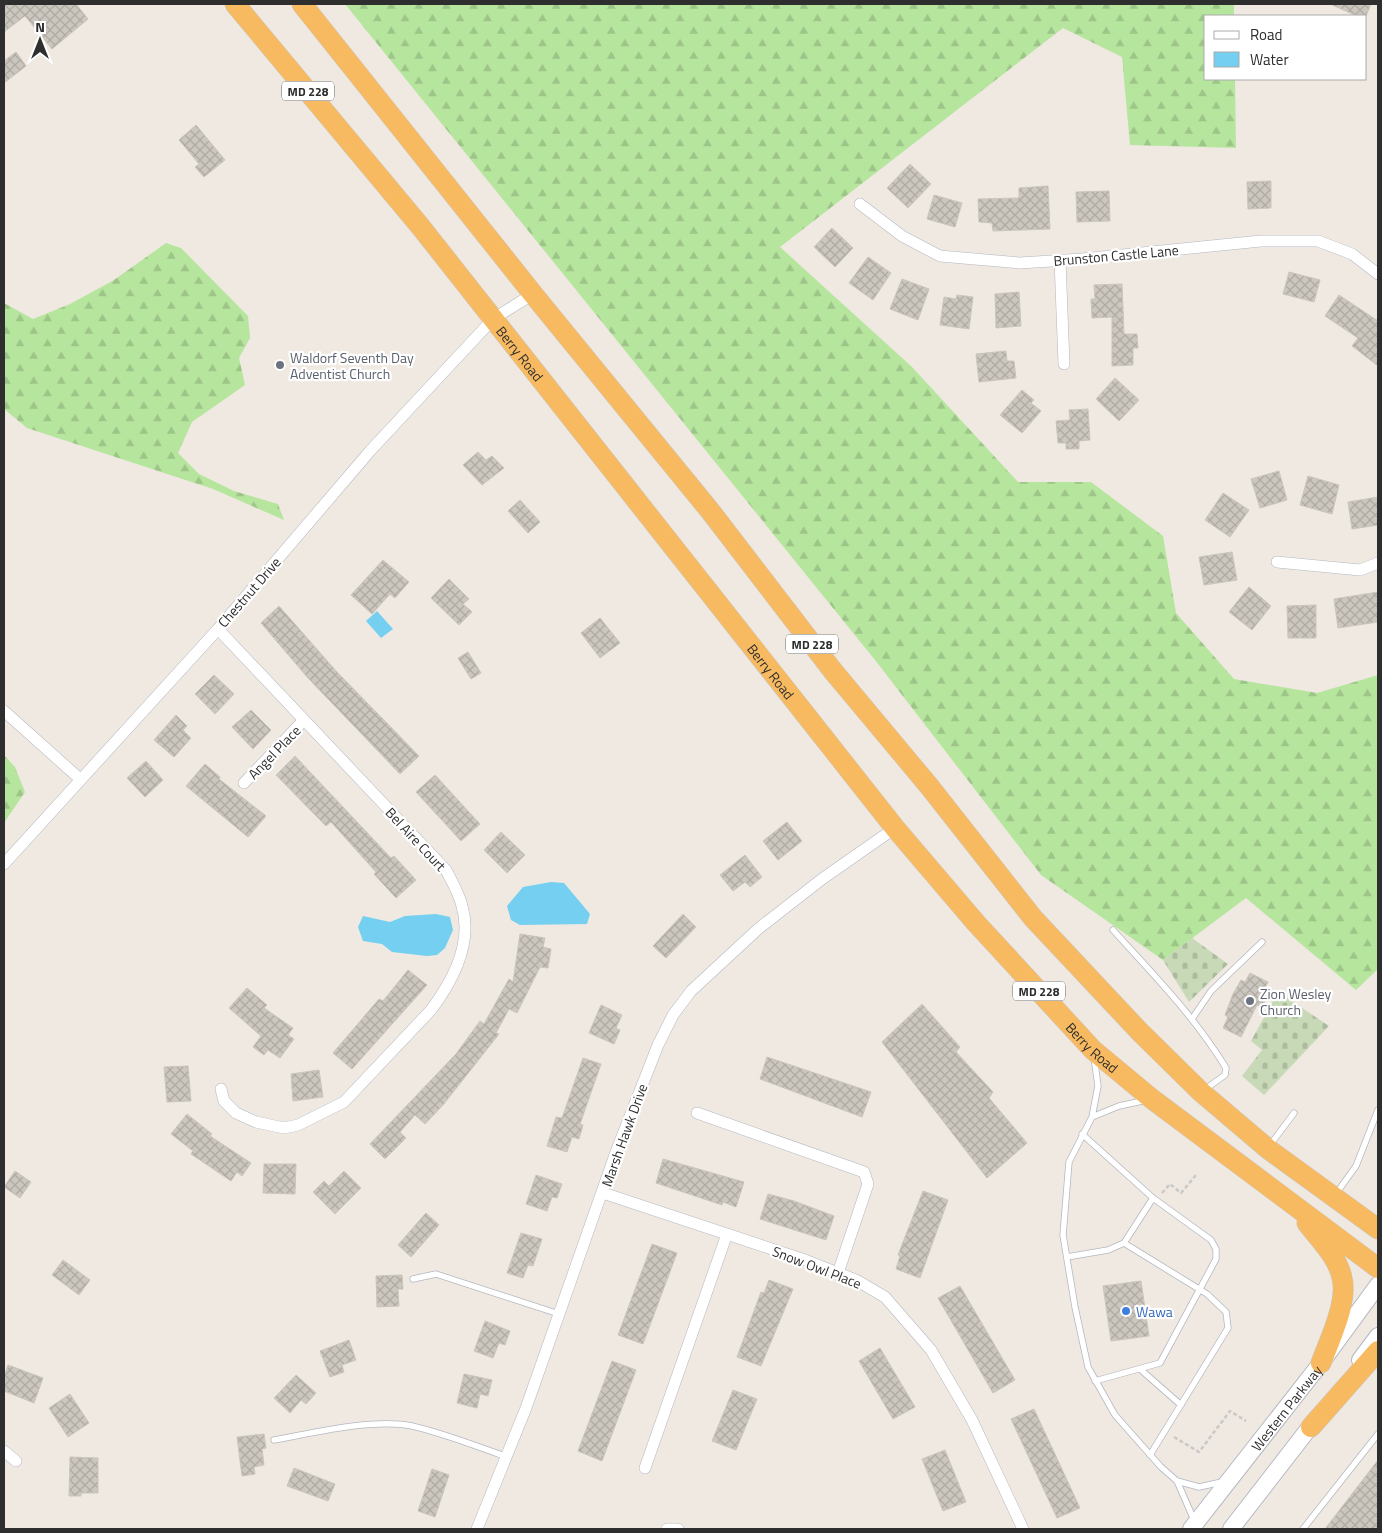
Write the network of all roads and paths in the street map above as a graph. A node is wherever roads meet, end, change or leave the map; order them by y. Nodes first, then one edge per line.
1 (234, 4) edge
2 (302, 4) edge
3 (860, 204) dead end
4 (1060, 260) junction
5 (1378, 274) edge
6 (533, 294) junction
7 (493, 319) junction
8 (1064, 364) dead end
9 (1277, 562) dead end
10 (1378, 563) edge
11 (218, 629) junction
12 (4, 711) edge
13 (304, 720) junction
14 (80, 779) junction
15 (244, 783) dead end
16 (895, 828) junction
17 (4, 864) edge
18 (1113, 930) dead end
19 (1262, 942) dead end
20 (1192, 1019) junction
21 (1092, 1050) junction
22 (221, 1088) dead end
23 (1201, 1092) junction
24 (1152, 1099) junction
25 (1378, 1110) edge
26 (1294, 1113) dead end
27 (697, 1114) dead end
28 (1092, 1117) junction
29 (1082, 1134) junction
30 (1268, 1149) junction
31 (1295, 1170) junction
32 (1196, 1175) dead end
33 (1338, 1191) junction
34 (603, 1193) junction
35 (1154, 1199) junction
36 (1296, 1207) junction
37 (1378, 1211) edge
38 (1378, 1229) edge
39 (727, 1234) junction
40 (1124, 1243) junction
41 (1067, 1257) junction
42 (1378, 1268) edge
43 (838, 1273) junction
44 (414, 1279) dead end
45 (1378, 1285) edge
46 (1199, 1289) junction
47 (560, 1314) junction
48 (1378, 1336) edge
49 (1378, 1351) edge
50 (1322, 1363) junction
51 (1140, 1369) junction
52 (1095, 1381) junction
53 (1181, 1405) junction
54 (1246, 1421) dead end
55 (1311, 1427) junction
56 (1378, 1434) edge
57 (1174, 1437) dead end
58 (274, 1440) dead end
59 (4, 1451) edge
60 (1150, 1455) junction
61 (507, 1457) junction
62 (16, 1460) dead end
63 (645, 1468) dead end
64 (1228, 1480) junction
65 (1177, 1481) junction
66 (1193, 1526) edge
67 (477, 1529) edge
68 (667, 1529) edge
69 (678, 1529) edge
70 (1023, 1529) edge
71 (1231, 1529) edge
72 (1303, 1529) edge

1 - 7 highway, Berry Road / MD 228
2 - 6 highway, MD 228
3 - 4 street, Brunston Castle Lane
4 - 5 street, Brunston Castle Lane
4 - 8 street
6 - 7 street, Chestnut Drive
6 - 23 highway, MD 228
7 - 11 street, Chestnut Drive
7 - 16 highway, Berry Road / MD 228
9 - 10 street
11 - 13 street, Bel Aire Court
11 - 14 street, Chestnut Drive
12 - 14 street
13 - 15 street, Angel Place
13 - 22 street, Bel Aire Court
14 - 17 street, Chestnut Drive
16 - 21 highway, Berry Road / MD 228
16 - 34 street, Marsh Hawk Drive
18 - 20 lane
19 - 20 lane
20 - 23 lane
21 - 24 highway, Berry Road / MD 228
21 - 28 lane
23 - 30 highway, MD 228
24 - 28 lane
24 - 36 highway, Berry Road / MD 228
25 - 33 lane
26 - 30 lane
27 - 43 street
28 - 29 lane
29 - 35 lane
29 - 41 lane
30 - 31 highway, MD 228
31 - 33 highway
31 - 38 highway, MD 228
32 - 35 path
33 - 37 highway
34 - 39 street, Snow Owl Place
34 - 47 street, Marsh Hawk Drive
35 - 40 lane
35 - 46 lane
36 - 42 highway, Berry Road / MD 228
36 - 50 highway
39 - 43 street, Snow Owl Place
39 - 63 street
40 - 41 lane
40 - 46 lane
41 - 52 lane
43 - 70 street, Snow Owl Place
44 - 47 lane
45 - 50 main road, Western Parkway
46 - 51 lane
46 - 53 lane
47 - 61 street, Marsh Hawk Drive
48 - 55 main road
49 - 55 highway
50 - 64 main road, Western Parkway
51 - 52 lane
51 - 53 lane
52 - 60 lane
53 - 60 lane
54 - 57 path
55 - 71 main road
56 - 72 lane
58 - 61 lane
59 - 62 street
60 - 65 lane
61 - 67 street, Marsh Hawk Drive
64 - 65 lane
64 - 66 main road, Western Parkway
65 - 66 lane
68 - 69 street

